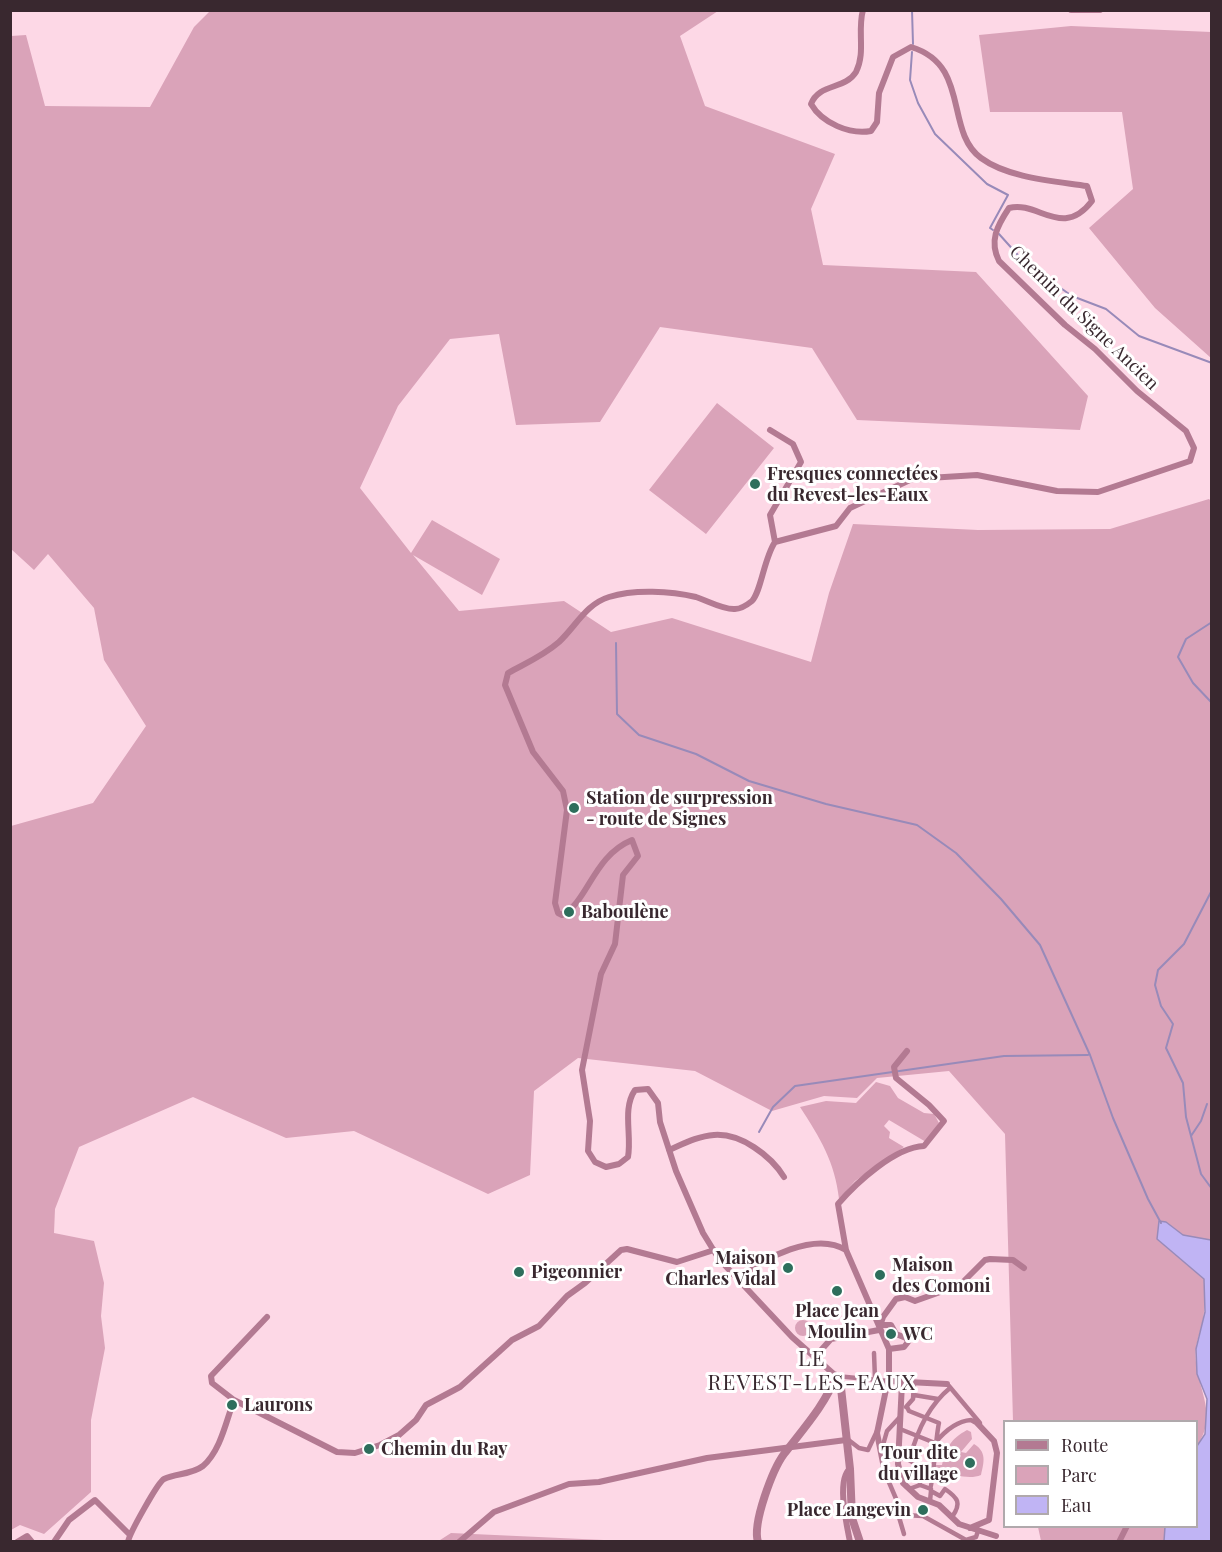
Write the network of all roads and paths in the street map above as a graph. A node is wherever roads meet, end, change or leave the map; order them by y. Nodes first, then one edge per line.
1 (862, 10) edge
2 (1071, 10) edge
3 (1100, 10) edge
4 (770, 430) dead end
5 (775, 542) junction
6 (907, 1051) dead end
7 (669, 1149) junction
8 (784, 1177) dead end
9 (714, 1250) junction
10 (846, 1250) junction
11 (1024, 1268) dead end
12 (739, 1278) junction
13 (267, 1317) dead end
14 (879, 1328) junction
15 (889, 1349) junction
16 (874, 1353) dead end
17 (814, 1358) junction
18 (841, 1376) junction
19 (875, 1379) junction
20 (888, 1381) junction
21 (902, 1383) junction
22 (914, 1383) junction
23 (949, 1386) junction
24 (914, 1395) junction
25 (939, 1398) junction
26 (234, 1400) junction
27 (907, 1407) junction
28 (899, 1414) junction
29 (925, 1418) junction
30 (978, 1424) joint
31 (900, 1429) junction
32 (877, 1431) junction
33 (986, 1433) junction
34 (917, 1434) junction
35 (846, 1439) junction
36 (935, 1443) junction
37 (792, 1446) junction
38 (880, 1454) junction
39 (898, 1459) junction
40 (909, 1460) junction
41 (850, 1469) junction
42 (885, 1473) joint
43 (903, 1482) junction
44 (920, 1485) junction
45 (890, 1487) junction
46 (909, 1489) junction
47 (931, 1490) junction
48 (896, 1496) junction
49 (930, 1501) junction
50 (952, 1518) junction
51 (969, 1528) junction
52 (1126, 1528) edge
53 (978, 1531) junction
54 (129, 1534) junction
55 (904, 1534) dead end
56 (996, 1536) dead end
57 (17, 1542) edge
58 (32, 1542) edge
59 (54, 1542) edge
60 (128, 1542) edge
61 (459, 1542) edge
62 (758, 1542) edge
63 (850, 1542) edge
64 (860, 1542) edge
65 (1119, 1542) edge

1 - 5 street, Chemin du Signe Ancien
2 - 3 street
4 - 5 street
5 - 7 street
6 - 10 street
7 - 8 street
7 - 9 street
9 - 12 street
9 - 26 street
10 - 12 street
10 - 14 street
11 - 14 street
12 - 17 street
13 - 26 street
14 - 15 street
14 - 15 street
14 - 17 street
15 - 20 street
16 - 19 street
17 - 18 street
18 - 19 street
18 - 35 street
18 - 37 street
19 - 20 street
20 - 21 street
20 - 32 street
21 - 22 street
21 - 28 street
22 - 23 street
22 - 24 street
23 - 25 street
23 - 33 street
24 - 25 street
24 - 27 street
25 - 29 street
26 - 54 street
27 - 28 street
27 - 29 street
28 - 31 street
28 - 38 street
29 - 34 street
29 - 36 street
30 - 33 street
30 - 36 street
31 - 34 street
31 - 39 street
32 - 35 street
32 - 38 street
33 - 51 street
34 - 36 street
34 - 40 street
35 - 37 street
35 - 41 street
36 - 47 street
37 - 61 street
37 - 62 street
38 - 42 street
39 - 40 street
39 - 43 street
40 - 44 street
41 - 63 street
41 - 64 street
42 - 45 street
43 - 45 street
43 - 46 street
44 - 46 street
44 - 47 street
45 - 48 street
46 - 49 street
47 - 49 street
47 - 50 street
48 - 53 street
48 - 55 street
49 - 50 street
50 - 51 street
51 - 53 street
52 - 65 street
53 - 56 street
54 - 59 street
54 - 60 street
57 - 58 street

